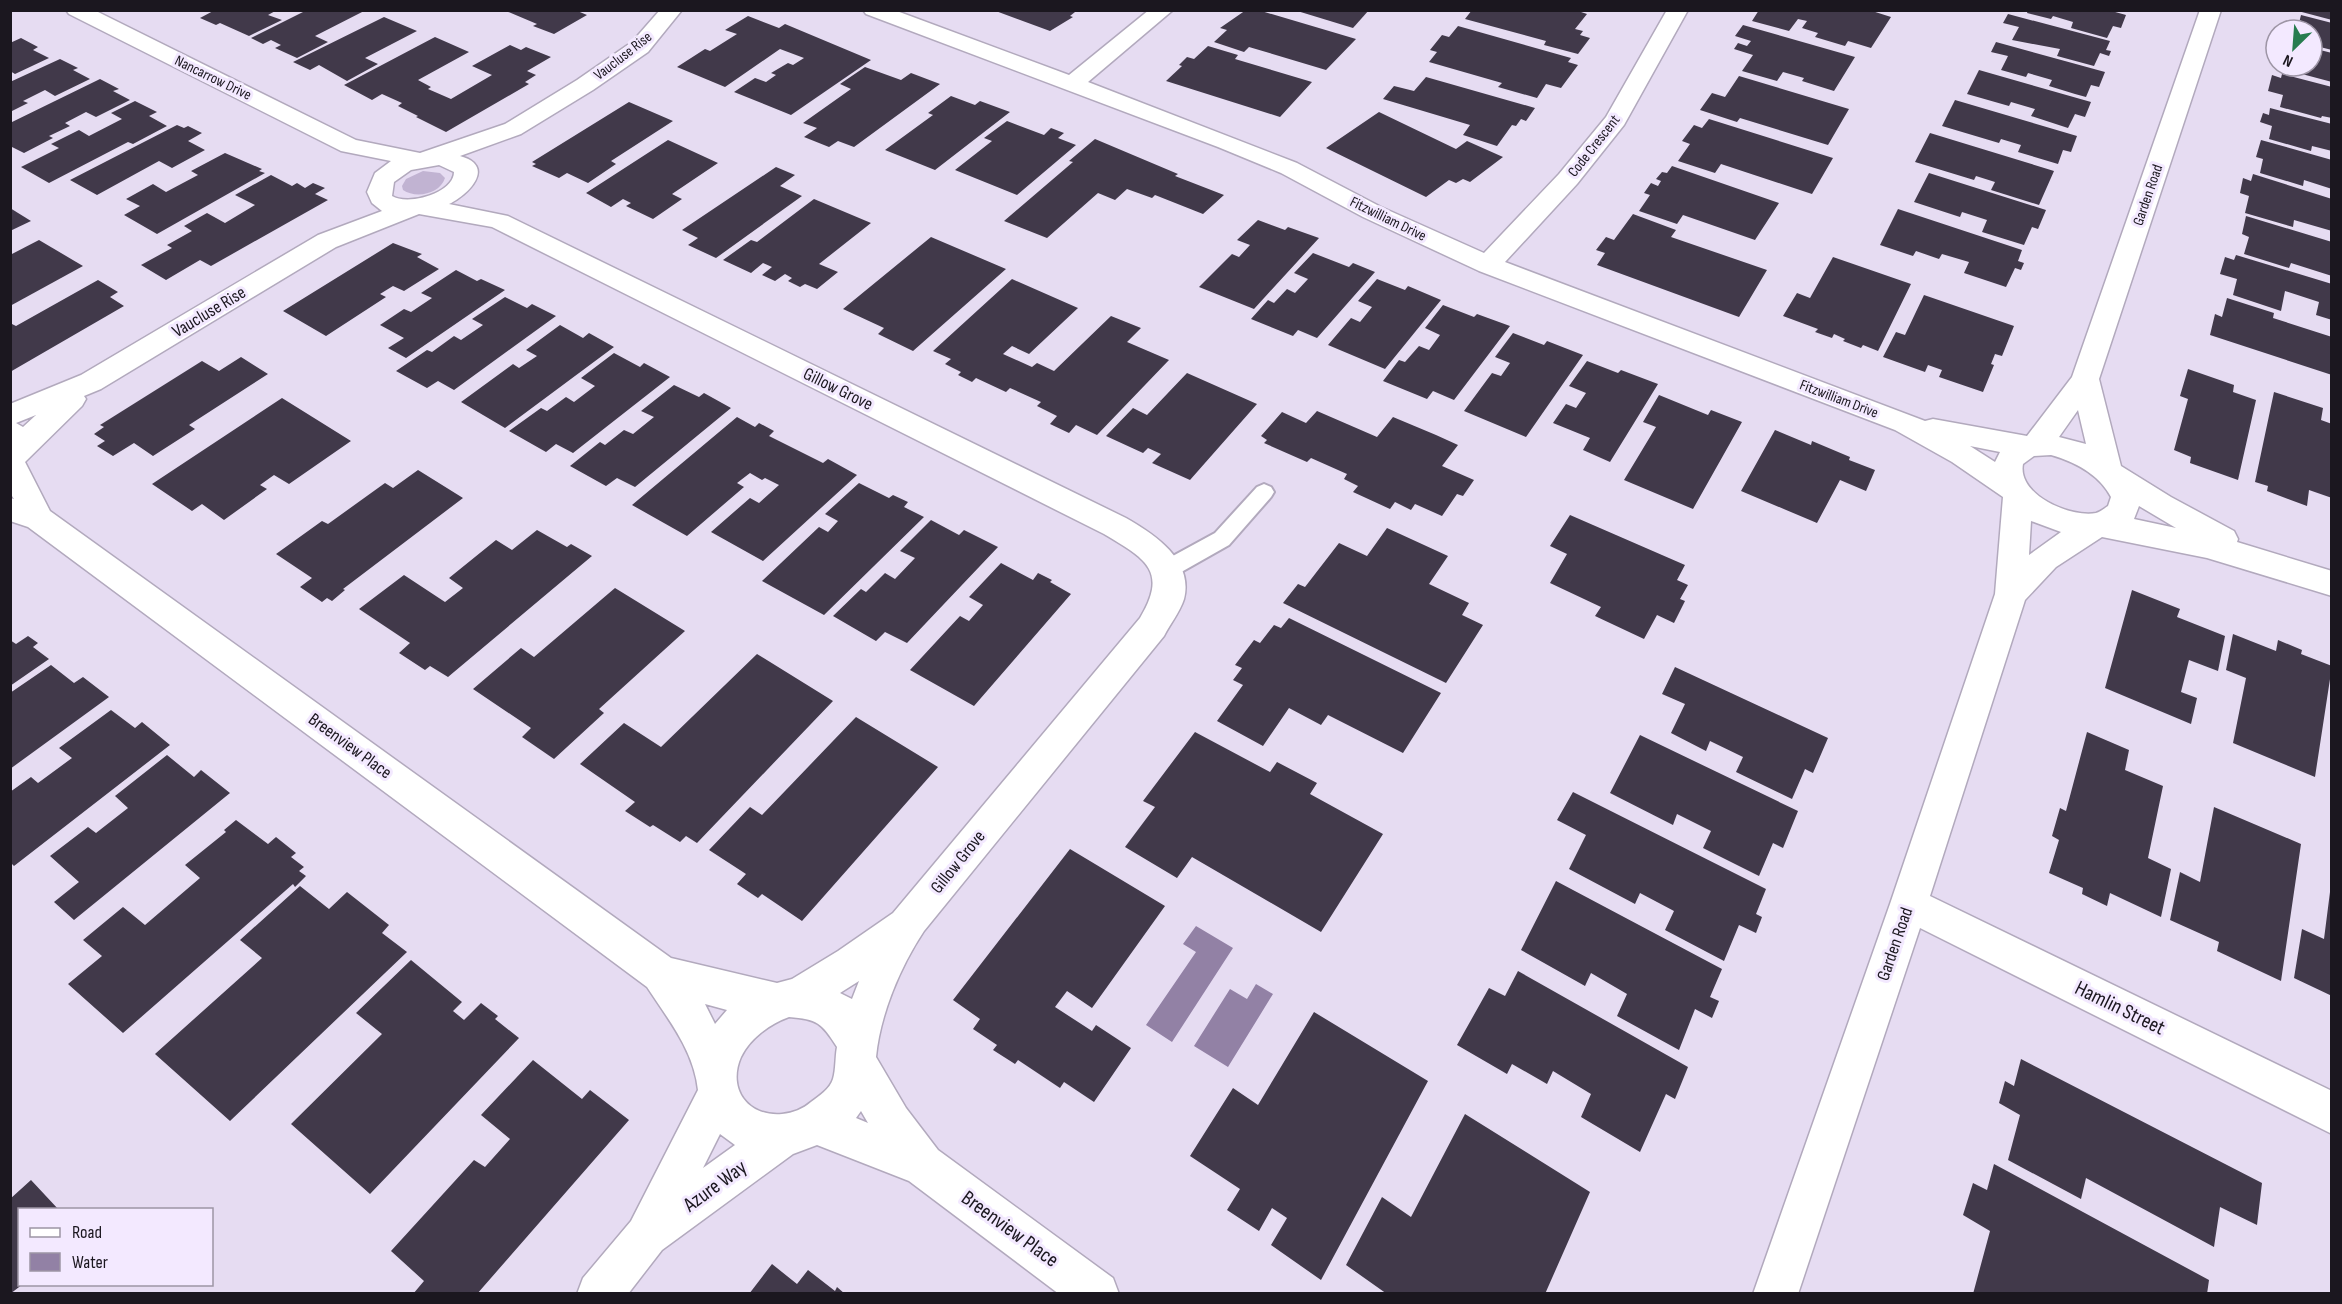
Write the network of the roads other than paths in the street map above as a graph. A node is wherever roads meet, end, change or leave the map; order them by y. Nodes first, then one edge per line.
1 (76, 10) edge
2 (873, 10) edge
3 (1163, 10) edge
4 (1678, 10) edge
5 (2211, 10) edge
6 (673, 13) edge
7 (1071, 84) junction
8 (513, 129) junction
9 (349, 146) junction
10 (425, 160) junction
11 (466, 176) junction
12 (379, 187) junction
13 (417, 207) junction
14 (499, 221) junction
15 (327, 241) junction
16 (1488, 266) junction
17 (2085, 379) junction
18 (92, 382) junction
19 (10, 415) edge
20 (1905, 423) junction
21 (2034, 446) junction
22 (13, 448) edge
23 (2110, 471) junction
24 (1264, 492) dead end
25 (2016, 492) junction
26 (25, 514) edge
27 (2096, 525) junction
28 (2267, 562) junction
29 (1168, 569) junction
30 (2331, 584) edge
31 (2011, 594) junction
32 (1909, 904) junction
33 (909, 923) junction
34 (661, 974) junction
35 (786, 999) junction
36 (858, 1054) junction
37 (717, 1082) junction
38 (2331, 1113) edge
39 (800, 1130) junction
40 (923, 1165) junction
41 (646, 1236) junction
42 (599, 1293) edge
43 (1097, 1293) edge
44 (1775, 1293) edge

1 - 9 street, Nancarrow Drive
2 - 7 street, Fitzwilliam Drive
3 - 7 street
4 - 16 street, Code Crescent
5 - 17 street, Garden Road
6 - 8 street, Vaucluse Rise
7 - 16 street, Fitzwilliam Drive
8 - 10 street, Vaucluse Rise
8 - 11 street, Vaucluse Rise
9 - 10 street, Nancarrow Drive
9 - 12 street, Nancarrow Drive
10 - 11 street, Nancarrow Drive
10 - 12 street, Vaucluse Rise
11 - 13 street, Vaucluse Rise
11 - 14 street, Gillow Grove
12 - 13 street, Nancarrow Drive
12 - 15 street, Vaucluse Rise
13 - 14 street, Gillow Grove
13 - 15 street, Vaucluse Rise
14 - 29 street, Gillow Grove
15 - 18 street, Vaucluse Rise
16 - 20 street, Fitzwilliam Drive
17 - 21 street, Garden Road
17 - 23 street
18 - 19 street, Vaucluse Rise
18 - 22 street, Vaucluse Rise
20 - 21 street, Fitzwilliam Drive
20 - 25 street, Fitzwilliam Drive
21 - 23 street
21 - 25 street
22 - 26 street, Breenview Place
23 - 27 street
23 - 28 street
24 - 29 lane
25 - 27 street
25 - 31 street, Garden Road
26 - 34 street, Breenview Place
27 - 28 street
27 - 31 street, Garden Road
28 - 30 street
29 - 33 street, Gillow Grove
31 - 32 street, Garden Road
32 - 38 street, Hamlin Street
32 - 44 street, Garden Road
33 - 35 street, Gillow Grove
33 - 36 street, Gillow Grove
34 - 35 street, Breenview Place
34 - 37 street, Breenview Place
35 - 36 street
35 - 37 street
36 - 39 street
36 - 40 street, Breenview Place
37 - 39 street
37 - 41 street, Azure Way
39 - 40 street, Breenview Place
39 - 41 street, Azure Way
40 - 43 street, Breenview Place
41 - 42 street, Azure Way

